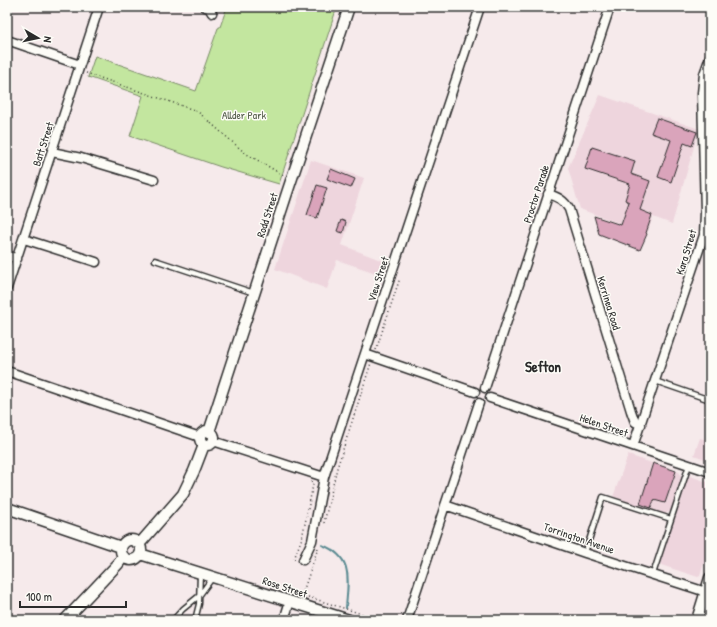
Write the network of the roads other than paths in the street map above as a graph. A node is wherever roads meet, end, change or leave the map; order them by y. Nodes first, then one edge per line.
1 (99, 7) edge
2 (205, 7) edge
3 (349, 7) edge
4 (480, 7) edge
5 (610, 7) edge
6 (212, 13) dead end
7 (7, 40) edge
8 (710, 57) edge
9 (79, 68) junction
10 (52, 152) junction
11 (154, 180) dead end
12 (548, 194) junction
13 (24, 239) junction
14 (7, 255) edge
15 (17, 259) junction
16 (155, 260) dead end
17 (96, 262) dead end
18 (7, 288) edge
19 (254, 294) junction
20 (365, 354) junction
21 (7, 371) edge
22 (655, 381) junction
23 (485, 388) junction
24 (475, 392) junction
25 (490, 398) junction
26 (710, 400) edge
27 (479, 403) junction
28 (641, 425) junction
29 (207, 439) junction
30 (633, 446) junction
31 (689, 465) junction
32 (710, 472) edge
33 (324, 477) junction
34 (446, 504) junction
35 (7, 508) edge
36 (671, 519) junction
37 (137, 543) junction
38 (122, 552) junction
39 (585, 553) junction
40 (140, 554) junction
41 (304, 560) dead end
42 (200, 573) junction
43 (653, 574) junction
44 (214, 577) junction
45 (710, 578) edge
46 (706, 592) junction
47 (199, 596) junction
48 (290, 601) junction
49 (700, 614) edge
50 (66, 620) edge
51 (173, 620) edge
52 (195, 620) edge
53 (284, 620) edge
54 (349, 620) edge
55 (406, 620) edge

1 - 9 street, Batt Street
2 - 6 street
3 - 19 street, Rodd Street
4 - 20 street, View Street
5 - 12 street, Proctor Parade
7 - 9 street
8 - 22 street, Kara Street
9 - 10 street, Batt Street
10 - 11 street
10 - 13 street, Batt Street
12 - 23 street, Proctor Parade
12 - 28 street, Kerrinea Road
13 - 15 street, Batt Street
13 - 17 street
14 - 15 street
15 - 18 street, Batt Street
16 - 19 lane
19 - 29 street, Rodd Street
20 - 24 street
20 - 33 street, View Street
21 - 29 street
22 - 26 lane
22 - 28 street, Kara Street
23 - 24 street
23 - 25 street
24 - 27 street
25 - 27 street
25 - 30 street, Helen Street
27 - 34 street
28 - 30 street, Kara Street
29 - 33 street
29 - 37 street, Rodd Street
30 - 31 street, Helen Street
31 - 32 street, Helen Street
31 - 36 lane
33 - 41 street, View Street
34 - 39 street, Torrington Avenue
34 - 55 street
35 - 38 street
36 - 39 lane
36 - 43 lane
37 - 38 street
37 - 40 street
38 - 40 street
38 - 50 street
39 - 43 street, Torrington Avenue
40 - 42 street, Rose Street
42 - 44 street, Rose Street
42 - 47 lane
43 - 46 street, Torrington Avenue
44 - 47 lane
44 - 48 street, Rose Street
45 - 46 street
46 - 49 street
47 - 51 lane
47 - 52 lane
48 - 53 street
48 - 54 street, Rose Street

